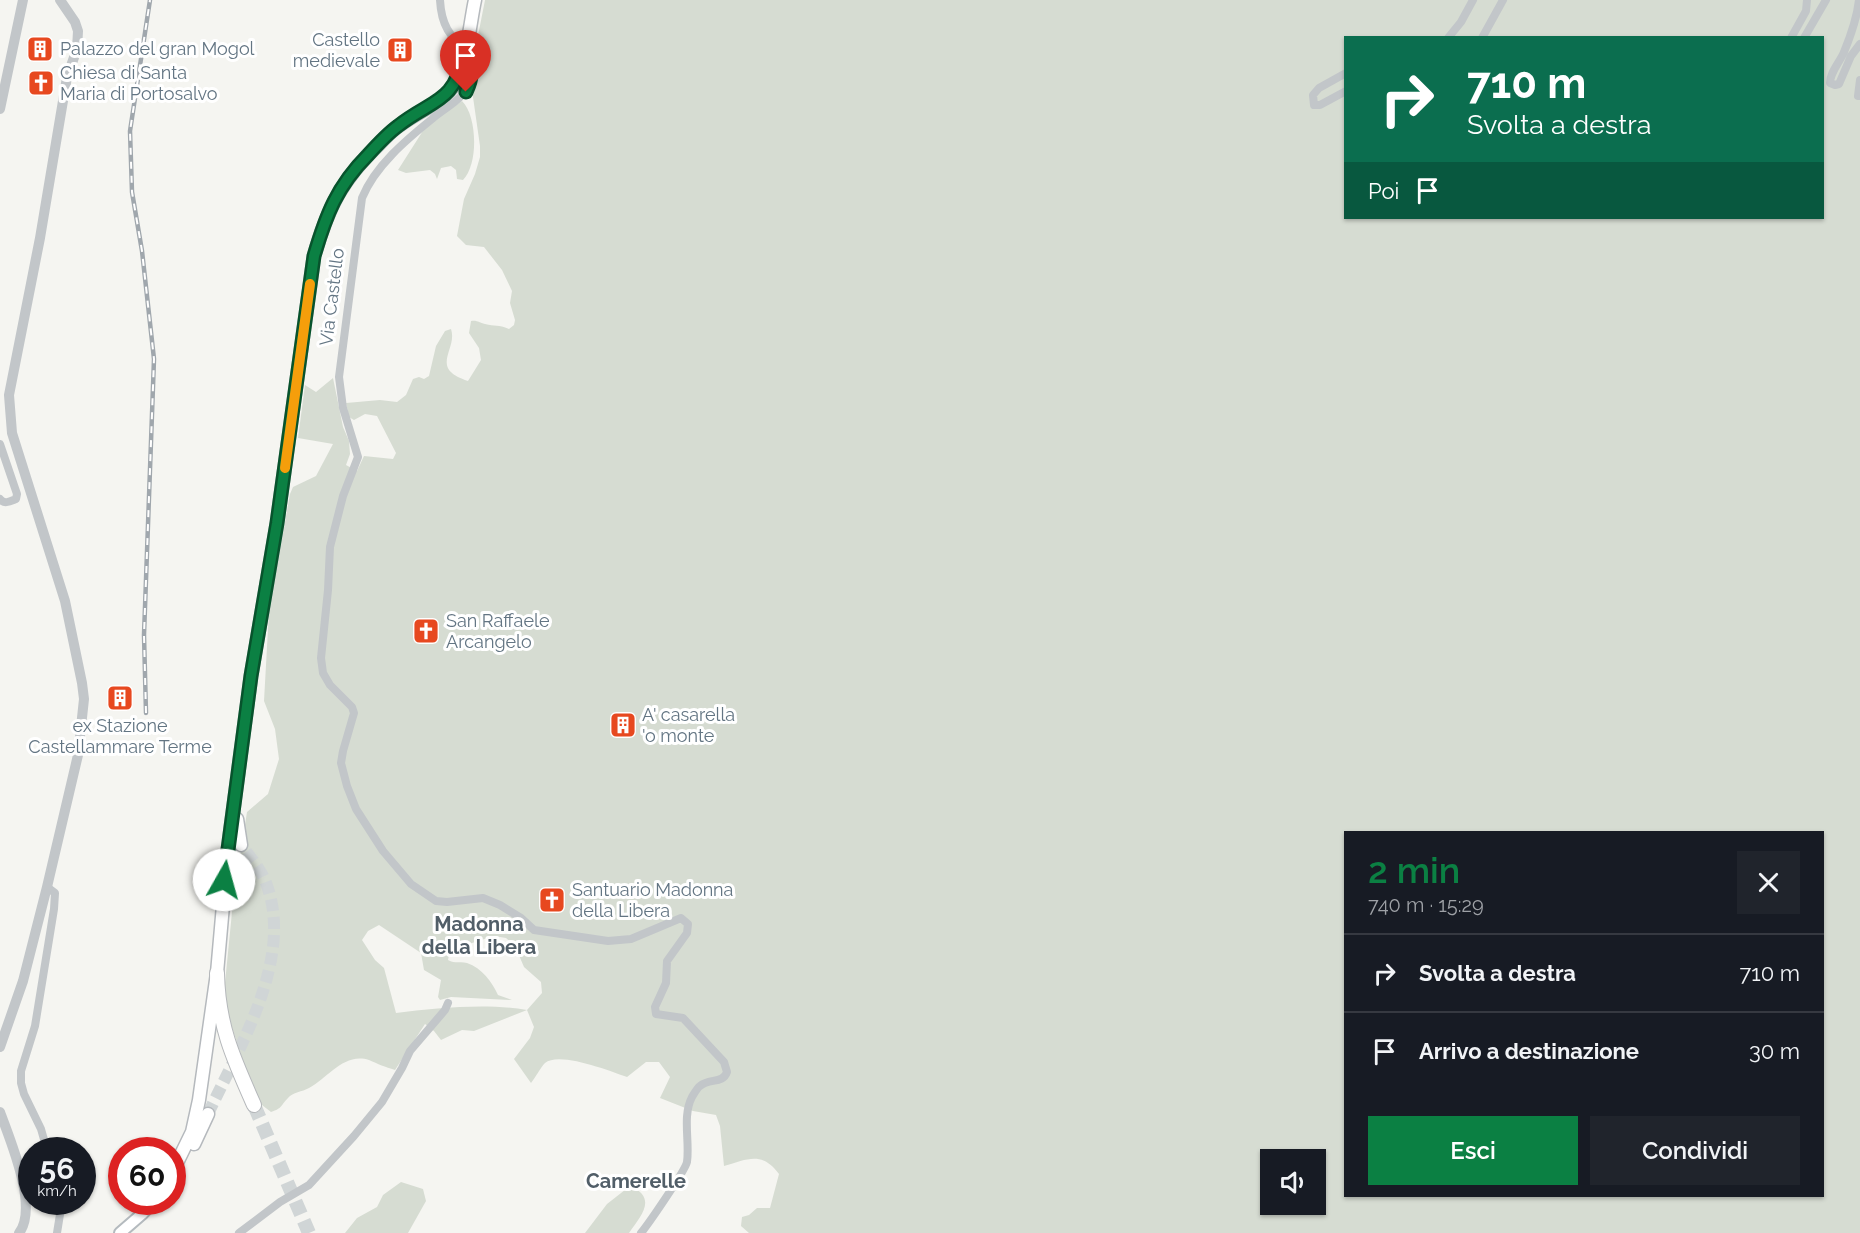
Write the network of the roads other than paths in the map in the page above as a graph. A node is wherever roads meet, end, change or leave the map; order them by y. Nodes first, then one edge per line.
1 (23, 0) edge
2 (60, 0) edge
3 (440, 0) edge
4 (475, 0) edge
5 (1473, 0) edge
6 (1503, 0) edge
7 (1808, 0) edge
8 (1826, 0) edge
9 (1859, 0) edge
10 (1450, 36) edge
11 (1483, 36) edge
12 (1792, 36) edge
13 (1805, 36) edge
14 (1860, 44) edge
15 (465, 51) junction
16 (1344, 74) edge
17 (1860, 80) edge
18 (1344, 92) edge
19 (1860, 96) edge
20 (0, 109) edge
21 (5, 414) edge
22 (0, 424) edge
23 (11, 428) junction
24 (0, 444) edge
25 (28, 485) junction
26 (15, 488) junction
27 (0, 499) edge
28 (234, 800) junction
29 (242, 845) tunnel mouth
30 (48, 886) junction
31 (217, 973) junction
32 (448, 1003) dead end
33 (0, 1047) edge
34 (254, 1105) tunnel mouth
35 (0, 1112) edge
36 (208, 1113) tunnel mouth
37 (43, 1137) edge
38 (186, 1144) edge
39 (186, 1158) edge
40 (60, 1215) edge
41 (141, 1215) edge
42 (19, 1233) edge
43 (57, 1233) edge
44 (120, 1233) edge
45 (239, 1233) edge
46 (641, 1233) edge

1 - 20 street
2 - 21 street
3 - 15 street
4 - 15 main road
5 - 10 street
6 - 11 street
7 - 12 street
8 - 13 street
9 - 14 street
15 - 28 main road
15 - 46 street, Via Castello
16 - 18 street
17 - 19 street
21 - 23 street
22 - 23 street
23 - 25 street
24 - 26 street
25 - 26 street
25 - 30 street
26 - 27 street
28 - 29 main road
28 - 31 main road
30 - 33 street
30 - 37 street
31 - 34 highway
31 - 38 main road
32 - 45 street
35 - 42 street
36 - 39 main road
40 - 43 street
41 - 44 main road

